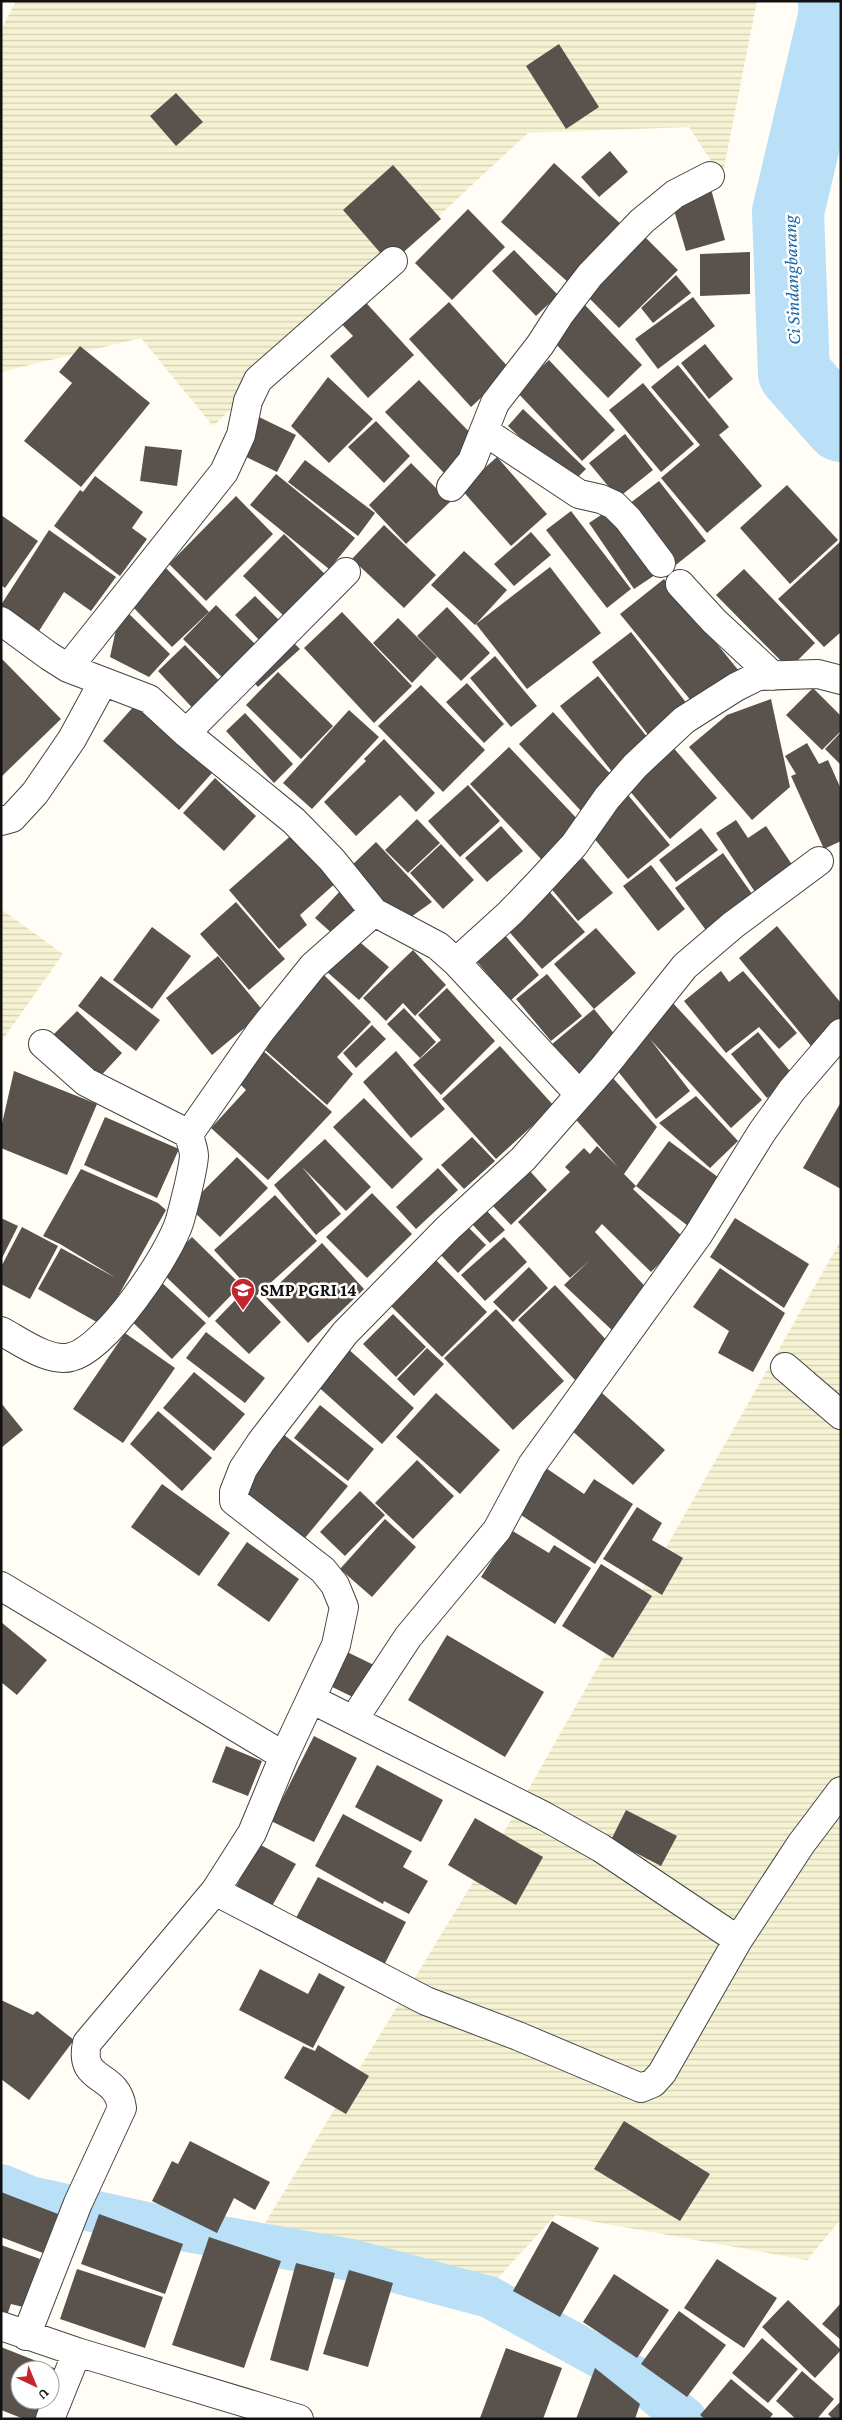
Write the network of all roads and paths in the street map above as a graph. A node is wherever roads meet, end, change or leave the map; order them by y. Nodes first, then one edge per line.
1 (710, 176) dead end
2 (393, 261) dead end
3 (484, 431) junction
4 (451, 487) dead end
5 (661, 563) dead end
6 (346, 572) dead end
7 (680, 584) dead end
8 (1, 621) edge
9 (68, 668) junction
10 (773, 676) junction
11 (841, 680) edge
12 (103, 682) junction
13 (186, 733) junction
14 (1, 821) edge
15 (819, 861) dead end
16 (374, 912) junction
17 (456, 962) junction
18 (841, 1033) edge
19 (43, 1044) dead end
20 (579, 1094) junction
21 (189, 1134) junction
22 (1, 1331) edge
23 (785, 1367) dead end
24 (841, 1414) edge
25 (1, 1586) edge
26 (311, 1699) junction
27 (354, 1719) junction
28 (284, 1756) junction
29 (841, 1791) edge
30 (215, 1891) junction
31 (738, 1940) junction
32 (14, 2331) edge
33 (77, 2352) junction
34 (50, 2419) edge
35 (299, 2419) edge

1 - 3 street
2 - 9 street
3 - 4 street
3 - 5 street
6 - 13 street
7 - 10 street
8 - 9 street
9 - 12 street
10 - 11 street
10 - 17 street
12 - 13 street
12 - 14 street
13 - 16 street
15 - 20 street
16 - 17 street
16 - 21 street
17 - 20 street
18 - 27 street
19 - 21 street
20 - 26 street
21 - 22 street
23 - 24 street
25 - 28 street
26 - 27 street
26 - 28 street
27 - 31 street
28 - 30 street
29 - 31 street
30 - 31 street
30 - 32 street
32 - 33 street
33 - 34 street
33 - 35 street

